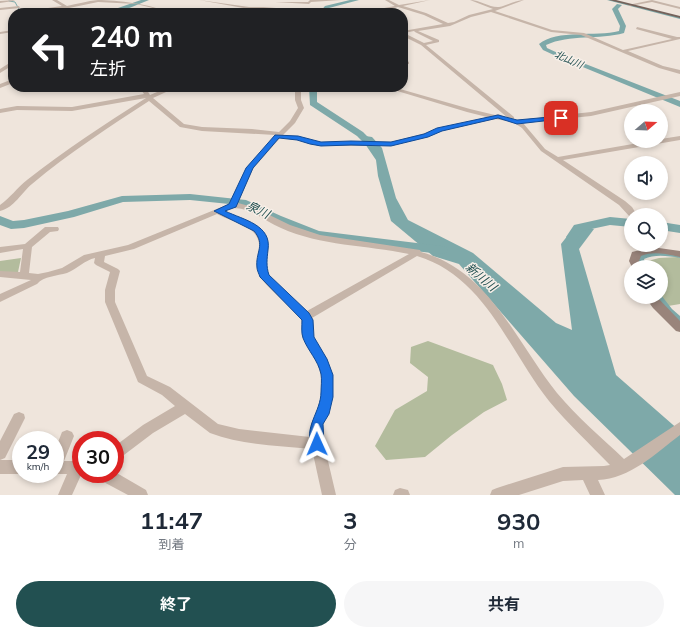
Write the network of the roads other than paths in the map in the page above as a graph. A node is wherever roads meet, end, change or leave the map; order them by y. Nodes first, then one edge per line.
1 (54, 0) edge
2 (112, 0) edge
3 (201, 0) edge
4 (339, 0) edge
5 (387, 0) edge
6 (407, 0) edge
7 (428, 0) edge
8 (472, 0) edge
9 (522, 0) edge
10 (611, 0) edge
11 (11, 1) edge
12 (277, 1) edge
13 (0, 2) edge
14 (107, 2) junction
15 (415, 3) junction
16 (630, 5) junction
17 (17, 7) joint
18 (67, 7) junction
19 (274, 7) joint
20 (400, 7) junction
21 (8, 8) edge
22 (59, 8) edge
23 (157, 8) edge
24 (393, 8) edge
25 (404, 8) edge
26 (680, 8) edge
27 (408, 9) edge
28 (498, 9) junction
29 (492, 11) junction
30 (680, 17) edge
31 (449, 25) junction
32 (637, 28) dead end
33 (416, 31) junction
34 (408, 32) edge
35 (408, 36) edge
36 (679, 39) edge
37 (423, 44) junction
38 (623, 50) junction
39 (8, 64) edge
40 (0, 71) edge
41 (680, 72) edge
42 (145, 92) edge
43 (161, 92) edge
44 (298, 92) edge
45 (404, 92) edge
46 (680, 94) edge
47 (148, 97) junction
48 (0, 111) edge
49 (498, 116) junction
50 (516, 122) junction
51 (279, 135) junction
52 (680, 138) edge
53 (556, 159) junction
54 (233, 203) junction
55 (629, 208) edge
56 (0, 209) edge
57 (218, 211) junction
58 (56, 230) dead end
59 (28, 246) junction
60 (0, 250) edge
61 (417, 252) junction
62 (640, 252) edge
63 (668, 252) edge
64 (101, 253) junction
65 (680, 254) edge
66 (634, 260) edge
67 (0, 274) edge
68 (24, 275) junction
69 (38, 277) junction
70 (0, 298) edge
71 (656, 304) edge
72 (306, 316) junction
73 (680, 328) edge
74 (185, 407) junction
75 (19, 418) dead end
76 (680, 428) edge
77 (67, 436) dead end
78 (64, 444) edge
79 (317, 444) junction
80 (124, 447) edge
81 (0, 454) edge
82 (626, 465) junction
83 (0, 467) edge
84 (12, 467) edge
85 (587, 473) junction
86 (72, 482) edge
87 (121, 483) edge
88 (65, 495) edge
89 (141, 495) edge
90 (329, 495) edge
91 (497, 495) edge
92 (598, 495) edge

1 - 18 street
2 - 14 street
3 - 19 street
4 - 12 street
5 - 20 street
6 - 15 street
7 - 15 street
8 - 28 street
9 - 28 street
10 - 16 main road
11 - 13 street
11 - 17 street
12 - 19 street
14 - 18 street
14 - 23 street
15 - 20 street
16 - 26 street
16 - 30 main road
17 - 21 street
18 - 22 street
20 - 24 street
20 - 25 street
27 - 31 street
28 - 29 street
29 - 31 street
29 - 38 street
31 - 33 street
32 - 36 street
33 - 34 street
33 - 37 street
35 - 37 street
36 - 38 street
37 - 50 street
38 - 41 street
39 - 40 street
42 - 47 street
43 - 47 street
44 - 51 street
45 - 49 street
46 - 50 street
47 - 48 street
47 - 51 street
47 - 56 street
49 - 50 street
49 - 51 street
50 - 53 street
51 - 54 street
52 - 53 street
53 - 55 street
54 - 57 street
54 - 61 street
57 - 64 street
57 - 72 street
58 - 59 street
59 - 60 street
59 - 68 street
61 - 72 street
61 - 82 street
62 - 66 main road
63 - 65 main road
64 - 69 street
64 - 74 street
67 - 68 street
68 - 69 street
69 - 70 street
71 - 73 main road
72 - 79 street
74 - 79 street
74 - 80 street
75 - 81 street
76 - 82 street
77 - 78 street
79 - 90 street
82 - 85 street
83 - 84 street
85 - 91 street
85 - 92 street
86 - 88 street
87 - 89 street

